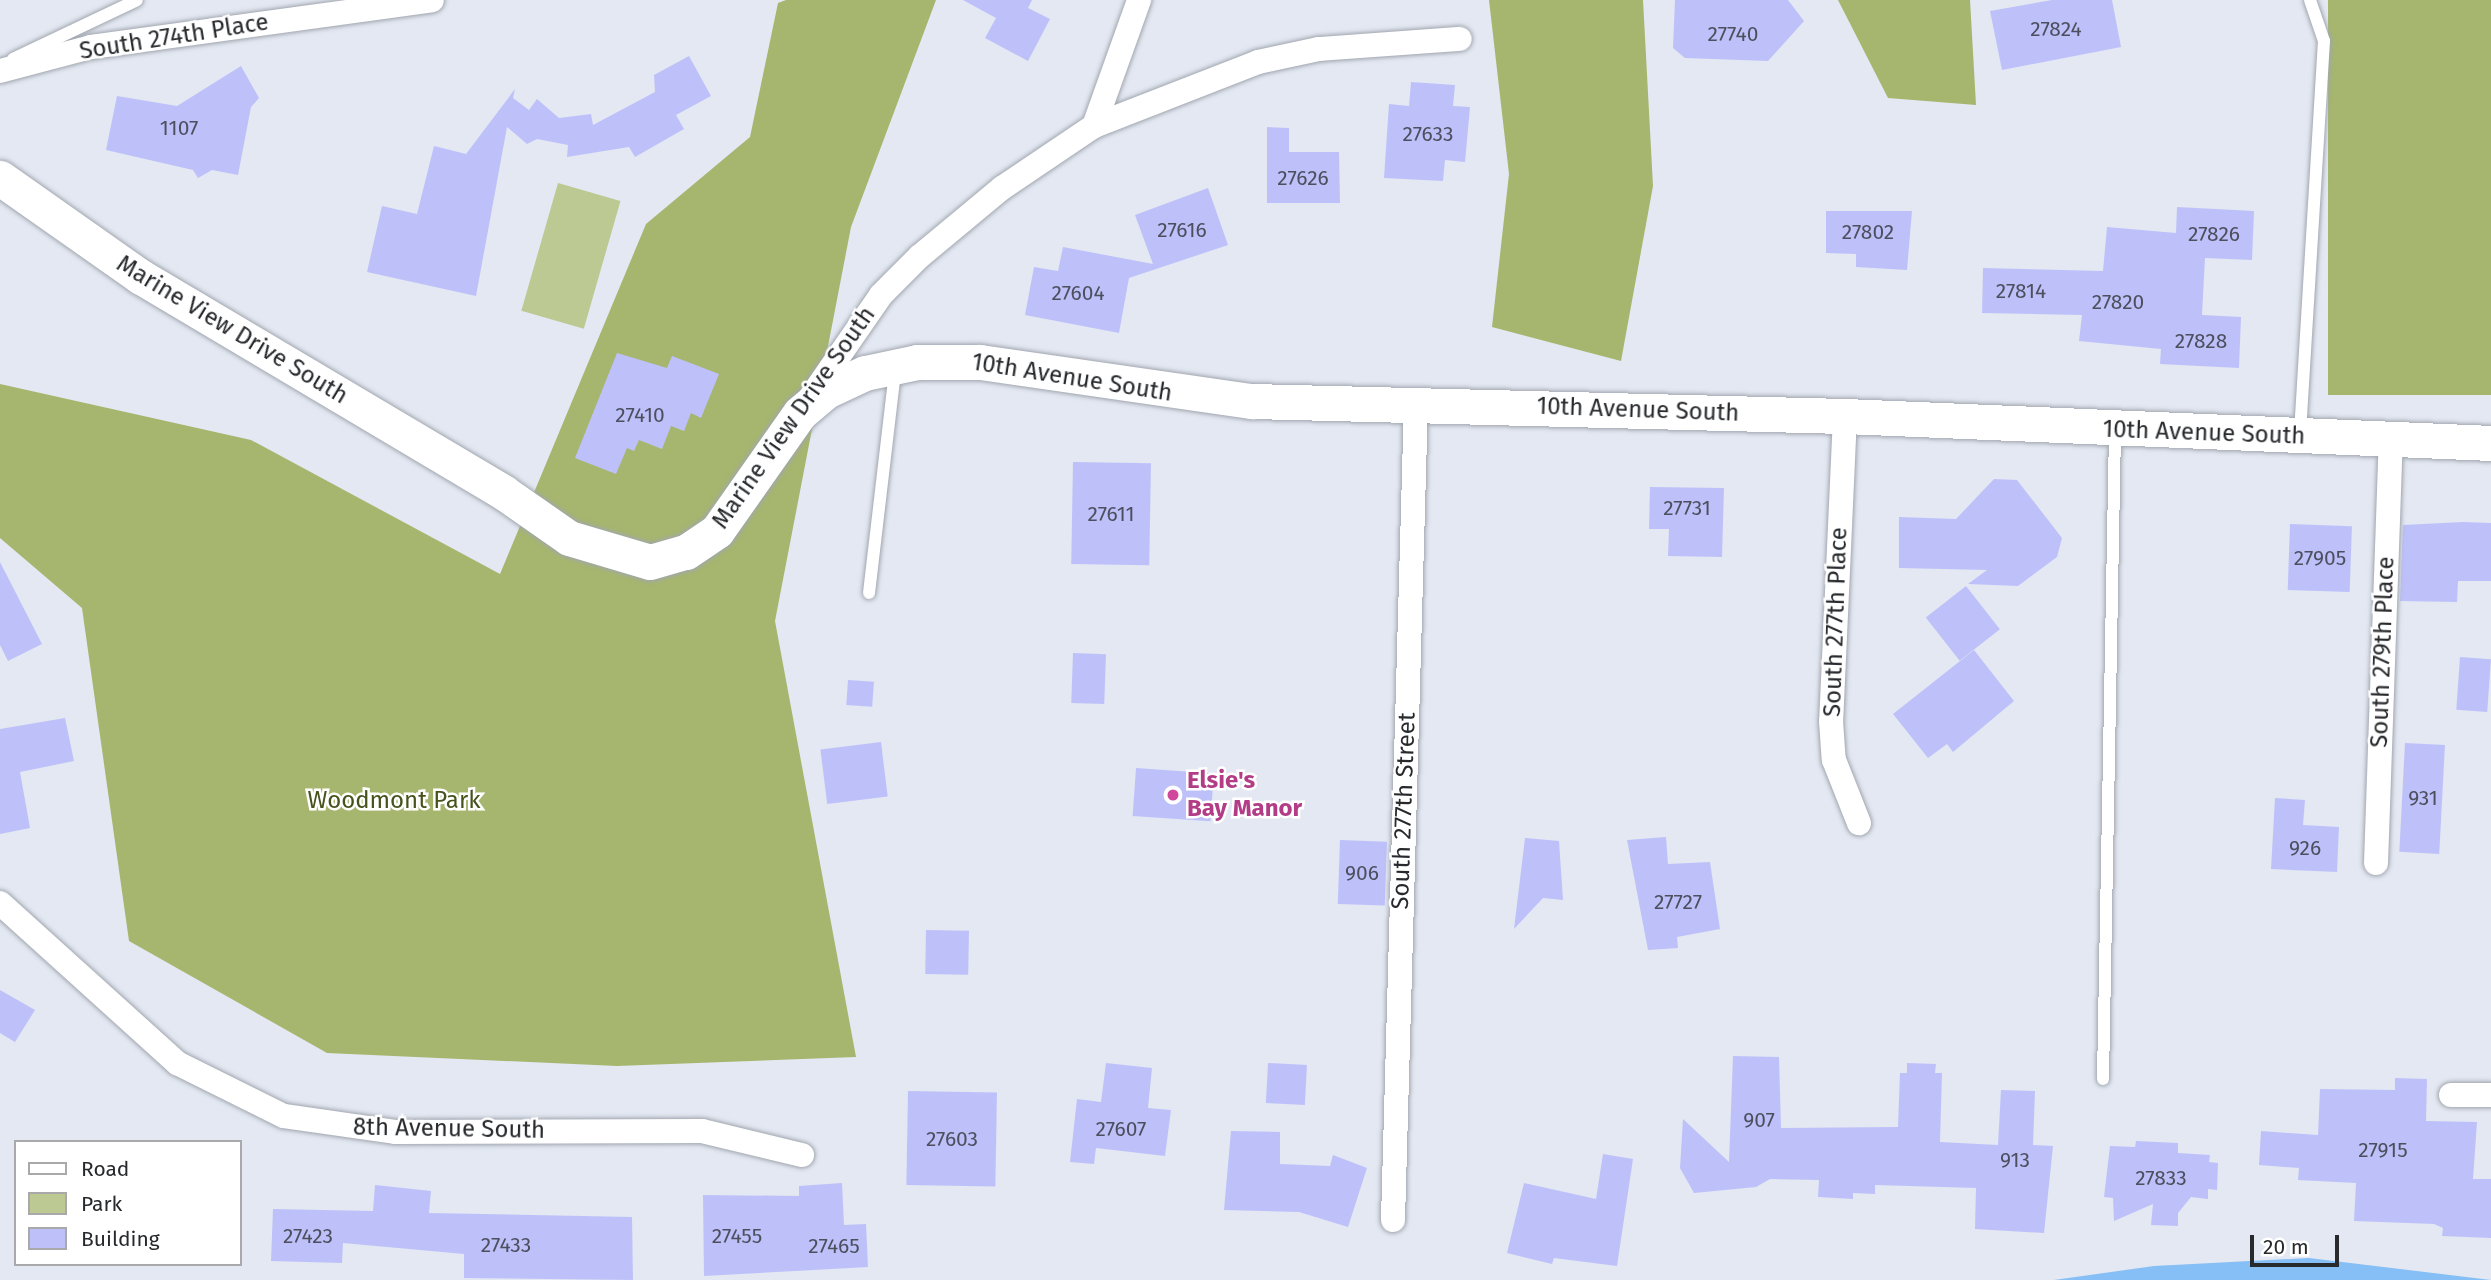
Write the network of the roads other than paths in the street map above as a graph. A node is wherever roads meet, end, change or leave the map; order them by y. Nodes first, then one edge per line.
1 (137, 0) edge
2 (432, 0) edge
3 (1139, 0) edge
4 (2309, 0) edge
5 (1460, 39) dead end
6 (0, 65) edge
7 (0, 71) edge
8 (1094, 126) junction
9 (0, 178) edge
10 (896, 364) junction
11 (1416, 403) junction
12 (800, 413) junction
13 (1844, 416) junction
14 (2115, 429) junction
15 (2300, 437) junction
16 (2390, 440) junction
17 (2491, 443) edge
18 (869, 593) dead end
19 (1859, 823) dead end
20 (2376, 863) dead end
21 (0, 903) edge
22 (2103, 1079) dead end
23 (2451, 1095) dead end
24 (2491, 1095) edge
25 (802, 1155) dead end
26 (1393, 1220) dead end

1 - 6 lane
2 - 7 street, South 274th Place
3 - 8 street
4 - 15 lane
5 - 8 street, Marine View Drive South
8 - 12 street, Marine View Drive South
9 - 12 main road, Marine View Drive South
10 - 11 main road, 10th Avenue South
10 - 12 main road, 10th Avenue South
10 - 18 lane
11 - 13 main road, 10th Avenue South
11 - 26 street, South 277th Street
13 - 14 main road, 10th Avenue South
13 - 19 street, South 277th Place
14 - 15 main road, 10th Avenue South
14 - 22 lane
15 - 16 main road, 10th Avenue South
16 - 17 main road, 10th Avenue South
16 - 20 street, South 279th Place
21 - 25 street, 8th Avenue South
23 - 24 street

